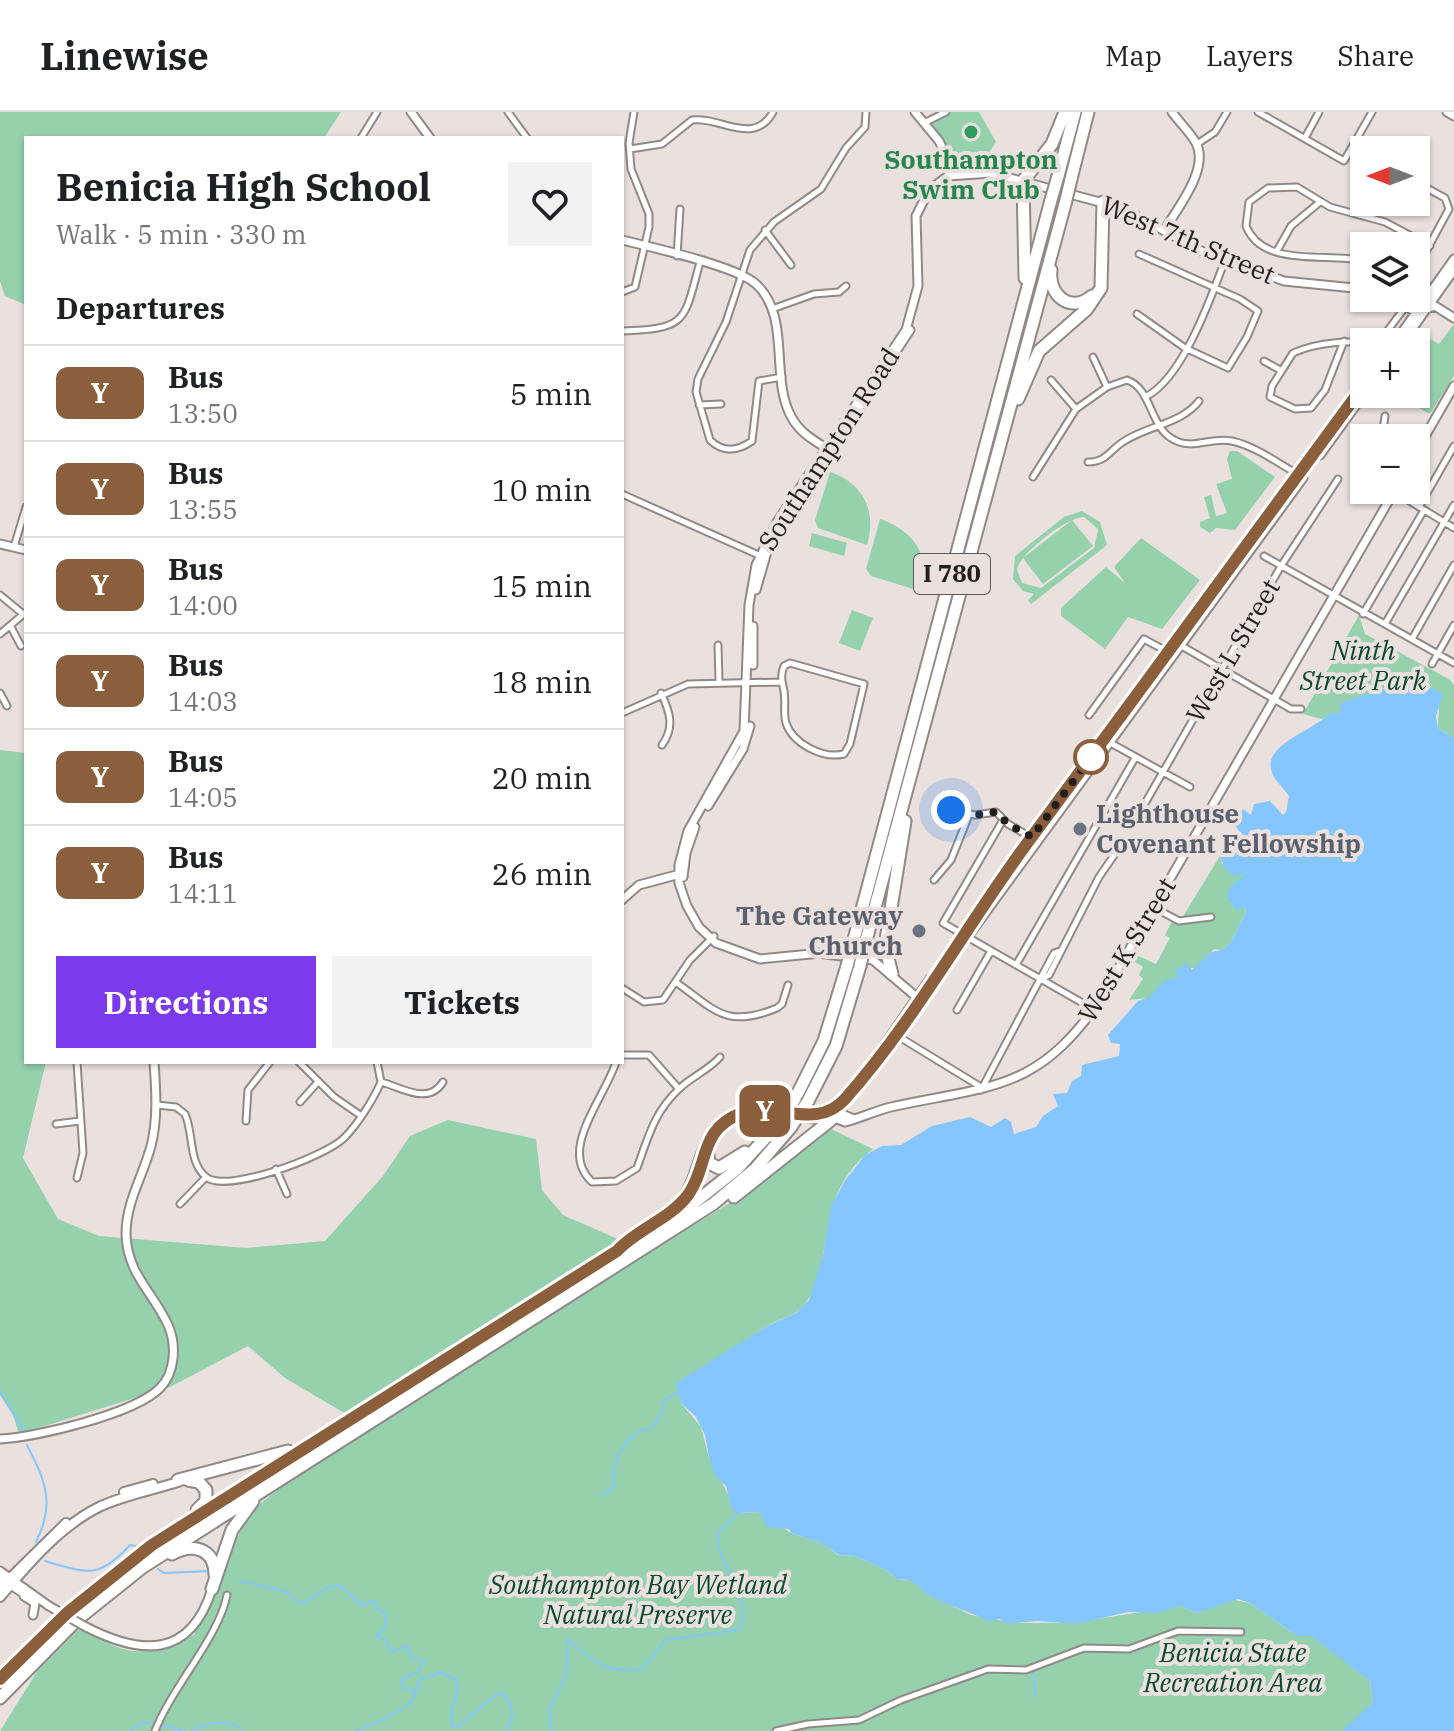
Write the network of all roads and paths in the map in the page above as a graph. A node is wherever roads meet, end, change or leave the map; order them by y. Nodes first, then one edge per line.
1 (377, 112) edge
2 (411, 112) edge
3 (508, 112) edge
4 (634, 112) edge
5 (773, 112) edge
6 (866, 112) edge
7 (915, 112) edge
8 (946, 112) edge
9 (1065, 112) edge
10 (1075, 112) edge
11 (1088, 112) edge
12 (1172, 112) edge
13 (1227, 112) edge
14 (1258, 112) edge
15 (1319, 112) edge
16 (1372, 112) edge
17 (1447, 112) edge
18 (698, 115) edge
19 (1454, 116) edge
20 (926, 122) junction
21 (362, 136) edge
22 (429, 136) edge
23 (526, 136) edge
24 (1305, 138) junction
25 (1197, 144) junction
26 (630, 149) junction
27 (955, 175) junction
28 (1023, 181) junction
29 (1430, 190) edge
30 (1320, 201) junction
31 (1103, 202) junction
32 (680, 209) dead end
33 (765, 230) junction
34 (1057, 230) junction
35 (1164, 231) junction
36 (1404, 232) edge
37 (624, 241) edge
38 (644, 246) junction
39 (1430, 246) edge
40 (1277, 251) junction
41 (1139, 254) dead end
42 (677, 256) junction
43 (1350, 259) edge
44 (1454, 259) edge
45 (1225, 260) junction
46 (700, 262) junction
47 (791, 265) dead end
48 (1454, 270) edge
49 (742, 275) junction
50 (1101, 283) junction
51 (846, 286) dead end
52 (1350, 288) edge
53 (1215, 290) junction
54 (624, 291) edge
55 (1430, 293) edge
56 (1430, 306) edge
57 (1430, 307) edge
58 (772, 309) junction
59 (1403, 312) edge
60 (1417, 312) edge
61 (1137, 314) dead end
62 (1454, 318) edge
63 (1405, 328) edge
64 (624, 331) edge
65 (1344, 341) junction
66 (1185, 348) junction
67 (1093, 357) dead end
68 (1009, 360) junction
69 (1264, 361) dead end
70 (1280, 370) junction
71 (782, 377) junction
72 (1051, 380) dead end
73 (1454, 386) edge
74 (1107, 387) junction
75 (1145, 397) junction
76 (1199, 401) dead end
77 (1444, 403) junction
78 (721, 404) dead end
79 (699, 405) junction
80 (1350, 405) edge
81 (1353, 408) edge
82 (1454, 408) edge
83 (1076, 409) junction
84 (1385, 416) dead end
85 (1384, 424) edge
86 (1159, 425) junction
87 (1430, 426) edge
88 (1454, 446) edge
89 (828, 450) junction
90 (995, 459) junction
91 (1088, 462) dead end
92 (1033, 477) dead end
93 (1301, 477) junction
94 (1338, 479) dead end
95 (624, 495) edge
96 (1386, 504) edge
97 (1414, 504) edge
98 (1454, 505) edge
99 (1421, 509) junction
100 (24, 514) edge
101 (1444, 522) junction
102 (1454, 528) edge
103 (0, 544) edge
104 (14, 547) junction
105 (24, 550) edge
106 (1264, 556) dead end
107 (762, 557) junction
108 (1454, 565) edge
109 (1281, 566) junction
110 (0, 595) edge
111 (1332, 596) junction
112 (24, 612) edge
113 (24, 614) edge
114 (1363, 614) junction
115 (1385, 624) junction
116 (1454, 625) edge
117 (11, 627) junction
118 (0, 634) edge
119 (1412, 639) junction
120 (1177, 644) junction
121 (718, 645) dead end
122 (21, 646) dead end
123 (1438, 653) junction
124 (1170, 654) junction
125 (1454, 663) edge
126 (1432, 664) dead end
127 (1222, 669) junction
128 (719, 681) junction
129 (750, 682) junction
130 (781, 682) junction
131 (0, 693) edge
132 (661, 693) junction
133 (1274, 699) junction
134 (7, 706) dead end
135 (1301, 709) dead end
136 (624, 712) edge
137 (1089, 715) dead end
138 (923, 730) junction
139 (1106, 741) junction
140 (662, 745) dead end
141 (1135, 758) junction
142 (1162, 774) junction
143 (1190, 787) dead end
144 (943, 809) dead end
145 (969, 815) junction
146 (1003, 820) junction
147 (1132, 826) dead end
148 (1034, 839) junction
149 (1117, 851) dead end
150 (680, 874) junction
151 (934, 880) dead end
152 (624, 898) edge
153 (1153, 907) junction
154 (1211, 917) dead end
155 (964, 935) junction
156 (712, 937) junction
157 (885, 946) junction
158 (858, 948) junction
159 (991, 951) junction
160 (873, 960) junction
161 (1016, 965) junction
162 (853, 966) junction
163 (892, 974) junction
164 (1044, 978) junction
165 (677, 983) junction
166 (788, 985) dead end
167 (624, 990) edge
168 (918, 999) junction
169 (1094, 1009) junction
170 (957, 1010) dead end
171 (894, 1034) junction
172 (624, 1055) edge
173 (720, 1057) dead end
174 (77, 1064) edge
175 (154, 1064) edge
176 (268, 1064) edge
177 (301, 1064) edge
178 (377, 1064) edge
179 (615, 1064) edge
180 (318, 1082) junction
181 (381, 1082) junction
182 (443, 1082) dead end
183 (981, 1088) junction
184 (679, 1089) junction
185 (300, 1102) dead end
186 (842, 1103) junction
187 (157, 1105) junction
188 (360, 1115) junction
189 (811, 1117) junction
190 (856, 1119) junction
191 (831, 1120) junction
192 (80, 1121) junction
193 (246, 1121) dead end
194 (56, 1124) dead end
195 (785, 1125) junction
196 (708, 1143) junction
197 (276, 1169) junction
198 (206, 1177) junction
199 (77, 1178) dead end
200 (287, 1194) dead end
201 (180, 1204) dead end
202 (674, 1230) junction
203 (617, 1251) junction
204 (343, 1424) junction
205 (0, 1439) edge
206 (329, 1448) junction
207 (178, 1481) junction
208 (0, 1571) edge
209 (117, 1571) junction
210 (6, 1582) edge
211 (212, 1589) junction
212 (19, 1593) junction
213 (107, 1594) junction
214 (227, 1595) dead end
215 (0, 1597) edge
216 (49, 1606) junction
217 (33, 1615) dead end
218 (1241, 1632) dead end
219 (0, 1679) edge
220 (0, 1698) edge
221 (155, 1731) edge
222 (776, 1731) edge

1 - 21 street
2 - 22 street
3 - 23 street
4 - 26 street
5 - 18 street
6 - 33 street
7 - 20 street
8 - 20 street
9 - 28 highway
10 - 68 highway, I 780, bridge
11 - 34 highway, I 780, bridge
12 - 25 street
13 - 25 street
14 - 24 street
15 - 24 street
16 - 24 street
17 - 19 street
18 - 26 street
20 - 27 street
25 - 35 street
26 - 38 street
27 - 28 street
27 - 89 street, Southampton Road
28 - 31 street, West 7th Street
28 - 68 highway
29 - 39 street
30 - 36 street
30 - 40 street
30 - 40 street
31 - 35 street, West 7th Street
31 - 50 highway
32 - 42 street
33 - 47 street
33 - 49 street
34 - 50 highway
34 - 90 highway, I 780
35 - 45 street, West 7th Street
37 - 38 street
38 - 42 street
38 - 54 street
40 - 43 street
41 - 53 street
42 - 46 street
44 - 55 street
45 - 52 street, West 7th Street
45 - 53 street
46 - 49 street
46 - 64 street
48 - 56 street
49 - 58 street
49 - 79 street
50 - 90 highway
51 - 58 street
53 - 66 street
53 - 66 street
57 - 62 street
58 - 71 street
59 - 65 street
60 - 63 street
61 - 66 street
65 - 70 street
65 - 70 street
66 - 75 street
67 - 74 street
68 - 158 highway, I 780
69 - 70 street
71 - 79 street
71 - 89 street
72 - 83 street
73 - 77 street
74 - 75 street
74 - 83 street
75 - 86 street
76 - 86 street
77 - 82 street
77 - 87 street
78 - 79 street
80 - 93 street
81 - 93 street
83 - 92 street
84 - 85 street
86 - 91 street
86 - 93 street
88 - 99 street
89 - 107 street, Southampton Road
90 - 138 highway, I 780
93 - 120 street
94 - 109 street, West L Street
95 - 107 street
96 - 111 street, West K Street
97 - 99 street
98 - 101 street
99 - 101 street
99 - 114 street
100 - 104 street
101 - 102 street
101 - 115 street
103 - 104 street
104 - 105 street
106 - 109 street
107 - 129 street, Southampton Road
108 - 119 street
109 - 111 street
109 - 127 street, West L Street
110 - 112 street
111 - 114 street
111 - 133 street, West K Street
113 - 117 street
114 - 115 street
115 - 119 street
116 - 123 street
117 - 118 street
117 - 122 street
119 - 123 street
120 - 124 street
120 - 127 street
121 - 128 street
123 - 125 street
123 - 126 street
124 - 137 street
124 - 139 street
127 - 133 street
127 - 142 street, West L Street
128 - 129 street
128 - 132 street
129 - 130 street
129 - 150 street, Southampton Road
130 - 130 street
131 - 134 street
132 - 136 street
132 - 140 street
133 - 135 street
133 - 153 street, West K Street
138 - 157 highway
138 - 158 highway, I 780
139 - 141 street
139 - 148 street
141 - 142 street
141 - 161 street
142 - 143 street
142 - 147 street, West L Street
144 - 145 street
145 - 146 street
145 - 151 street
146 - 148 street
146 - 155 street
148 - 155 street
149 - 164 street
150 - 152 street
150 - 156 street
153 - 154 street
153 - 169 street, West K Street
155 - 159 street
155 - 168 street
156 - 160 street
156 - 165 street
157 - 160 highway
157 - 163 highway
158 - 162 highway, I 780, bridge
159 - 161 street
159 - 170 street
160 - 163 street
161 - 164 street
162 - 195 highway, I 780, bridge
162 - 195 highway, I 780, bridge
163 - 168 street
164 - 169 street
164 - 183 street
165 - 166 street
165 - 167 street
168 - 171 street
169 - 183 street, West K Street
171 - 183 street
171 - 186 street
172 - 184 street
173 - 184 street
174 - 192 street
175 - 187 street
176 - 193 street
177 - 180 street
178 - 181 street
179 - 184 street
180 - 185 street
180 - 188 street
181 - 182 street
181 - 188 street
183 - 190 street, West K Street
186 - 189 highway
186 - 190 street
186 - 191 street
187 - 198 street
187 - 205 street
188 - 197 street
189 - 191 highway
189 - 196 highway
190 - 191 street, West K Street
191 - 202 highway
192 - 194 street
192 - 199 street
195 - 196 highway
195 - 202 highway, I 780
195 - 203 highway, I 780
196 - 203 highway
197 - 198 street
197 - 200 street
198 - 201 street
202 - 206 highway, I 780
203 - 204 highway, I 780
204 - 207 highway
204 - 209 highway, I 780
206 - 211 highway
206 - 213 highway, I 780
207 - 209 highway
207 - 210 main road
208 - 210 street
209 - 219 highway, I 780
210 - 212 street
210 - 215 main road
210 - 216 street
211 - 213 highway
211 - 216 street, bridge
212 - 216 street
212 - 217 street
213 - 220 highway, I 780
214 - 221 street
218 - 222 street

